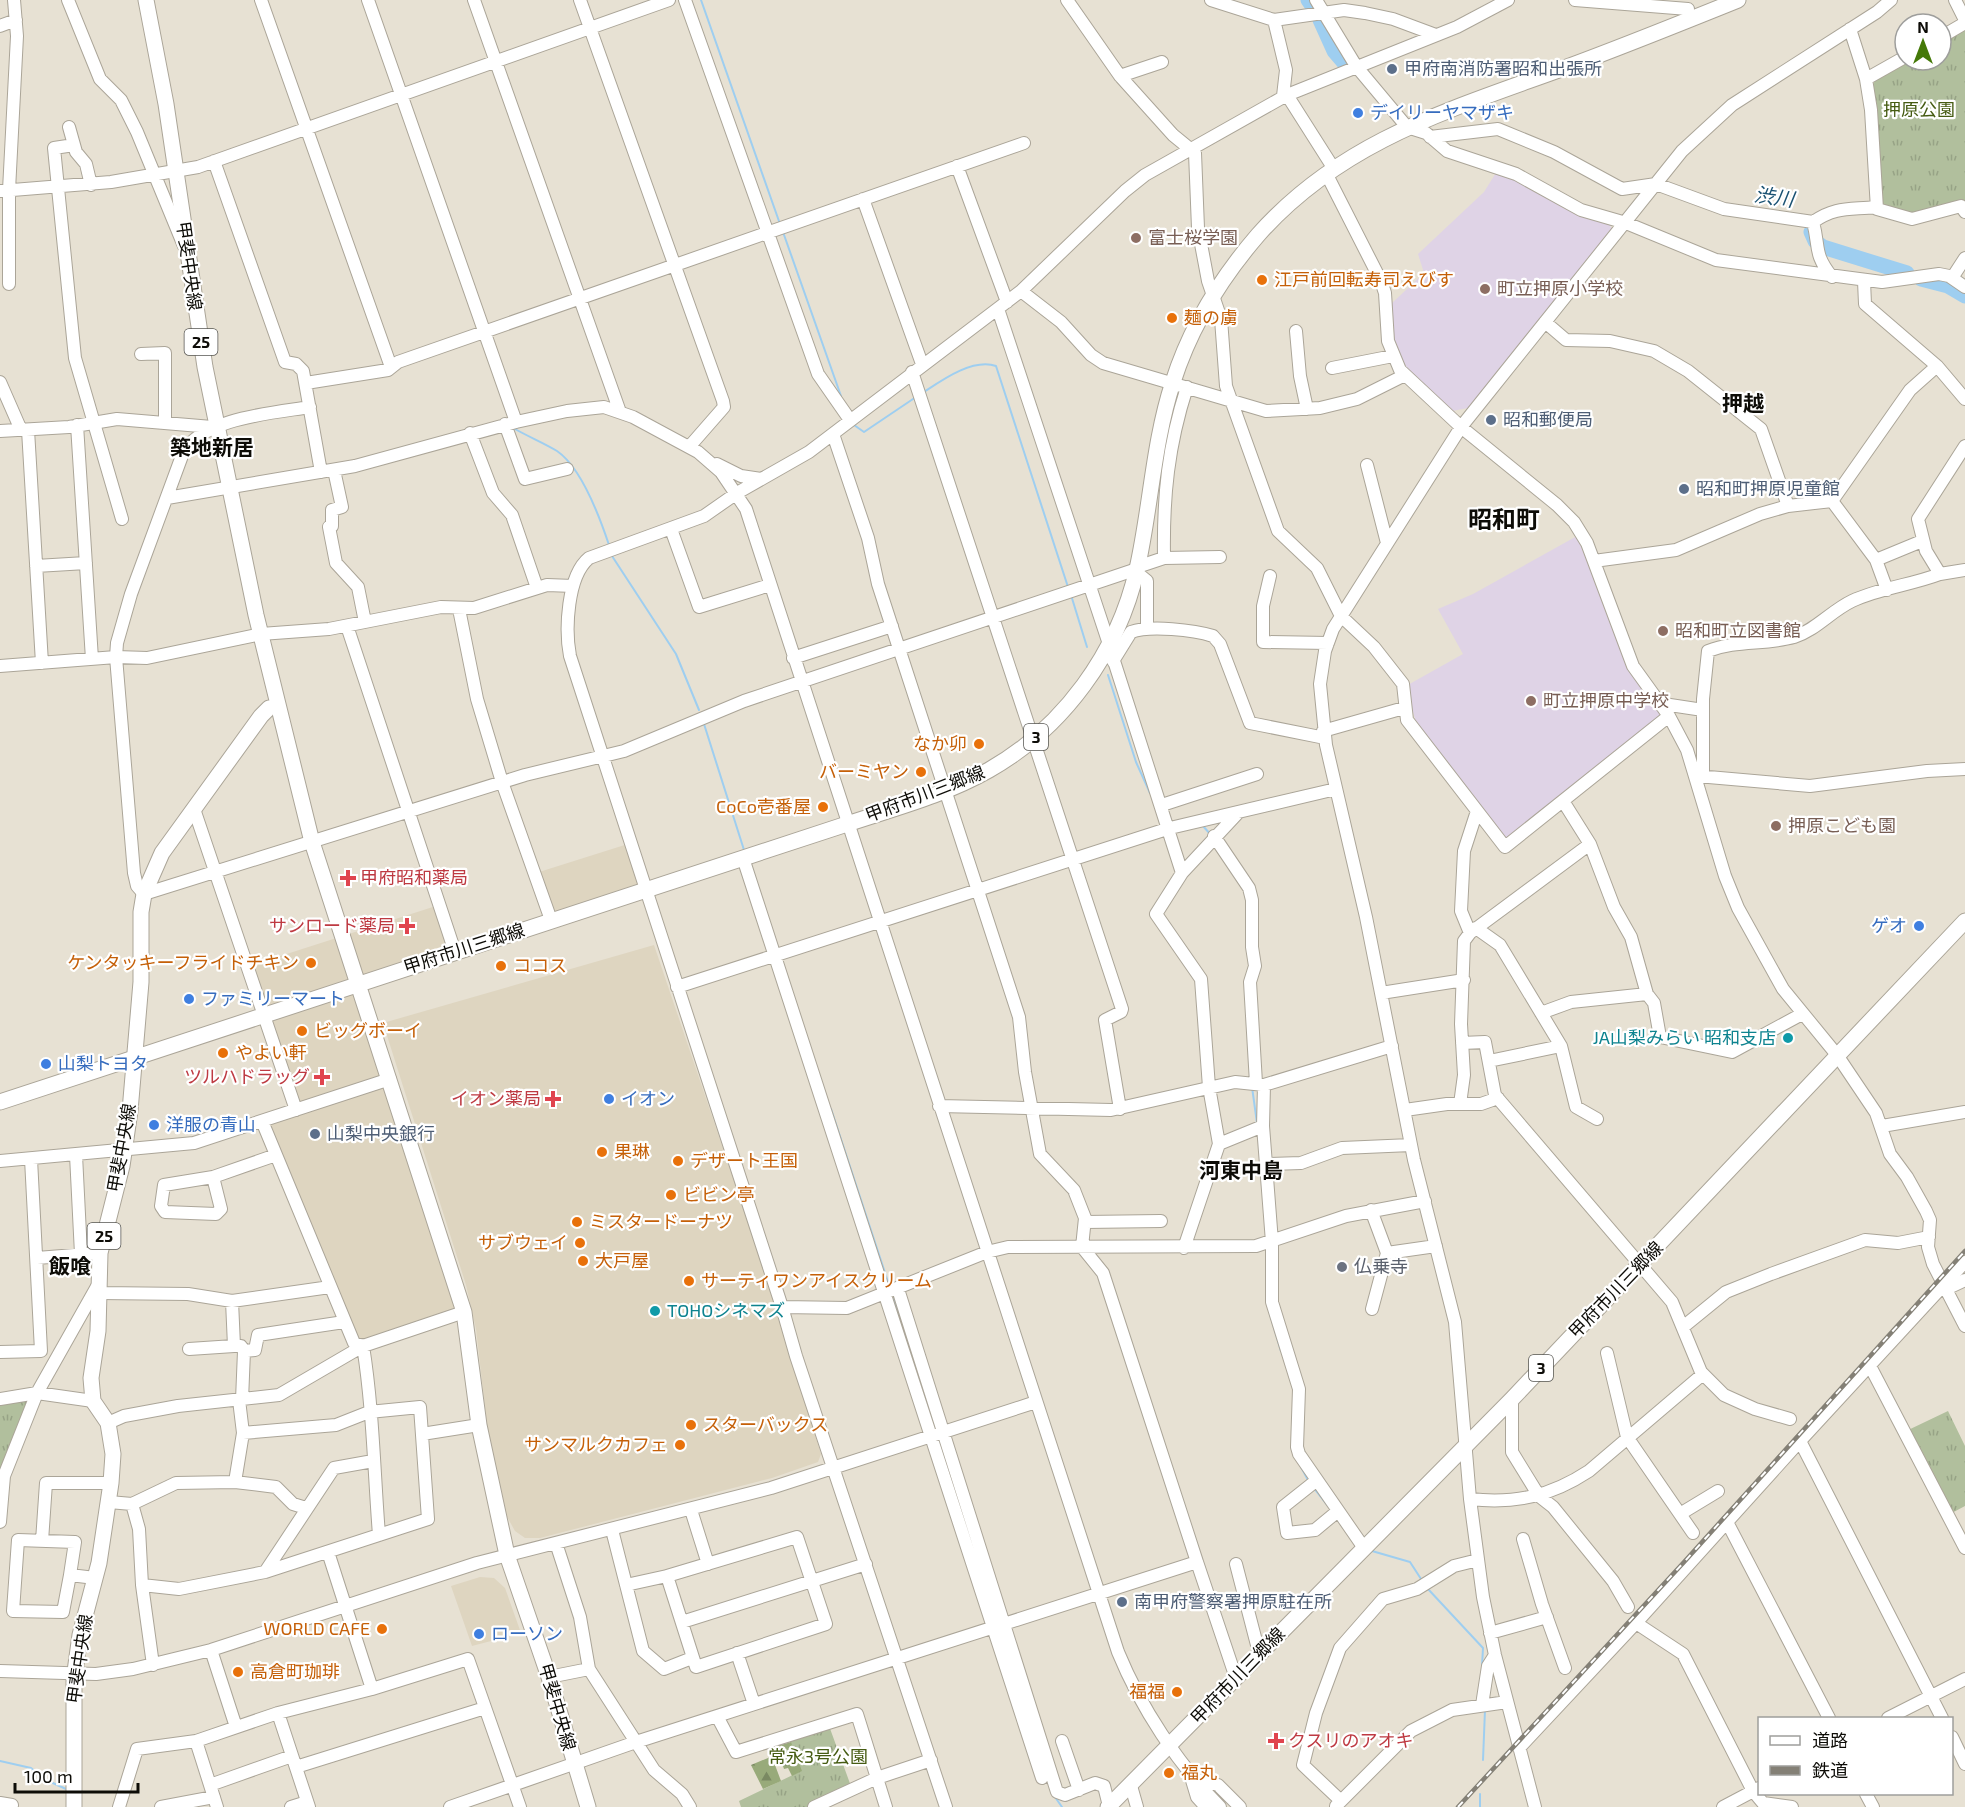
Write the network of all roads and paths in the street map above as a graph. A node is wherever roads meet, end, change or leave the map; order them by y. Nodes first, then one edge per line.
1 (14, 0) edge
2 (68, 0) edge
3 (146, 0) edge
4 (261, 0) edge
5 (368, 0) edge
6 (474, 0) edge
7 (580, 0) edge
8 (669, 0) edge
9 (685, 0) edge
10 (1067, 0) edge
11 (1211, 0) edge
12 (1316, 0) edge
13 (1508, 0) edge
14 (1575, 0) edge
15 (1738, 0) edge
16 (1891, 0) edge
17 (1955, 0) edge
18 (1589, 1) edge
19 (1689, 9) edge
20 (1323, 14) junction
21 (16, 20) junction
22 (1274, 20) junction
23 (1965, 21) edge
24 (0, 26) edge
25 (590, 29) junction
26 (1850, 29) junction
27 (1436, 35) junction
28 (495, 61) junction
29 (1162, 62) dead end
30 (1893, 64) edge
31 (1356, 66) junction
32 (1120, 76) junction
33 (1866, 79) junction
34 (14, 90) junction
35 (0, 91) edge
36 (401, 94) junction
37 (1285, 95) junction
38 (69, 127) dead end
39 (1407, 127) junction
40 (306, 128) junction
41 (1430, 137) junction
42 (1024, 143) dead end
43 (74, 145) junction
44 (1191, 148) junction
45 (214, 161) junction
46 (957, 166) junction
47 (1330, 172) junction
48 (176, 173) junction
49 (154, 176) junction
50 (91, 184) junction
51 (1656, 184) junction
52 (60, 188) junction
53 (5, 190) edge
54 (863, 199) junction
55 (1876, 207) junction
56 (1965, 212) edge
57 (1813, 222) junction
58 (1626, 224) junction
59 (767, 233) junction
60 (188, 256) junction
61 (1965, 258) edge
62 (674, 264) junction
63 (1832, 277) junction
64 (1952, 278) junction
65 (1864, 281) junction
66 (9, 284) dead end
67 (1965, 287) edge
68 (1021, 291) junction
69 (1213, 296) junction
70 (581, 300) junction
71 (1002, 306) junction
72 (1545, 322) junction
73 (485, 331) junction
74 (1296, 331) dead end
75 (141, 354) dead end
76 (1393, 356) junction
77 (1937, 366) junction
78 (391, 367) junction
79 (917, 368) junction
80 (1332, 368) dead end
81 (1406, 375) junction
82 (0, 382) edge
83 (306, 383) junction
84 (1180, 385) junction
85 (1229, 399) junction
86 (1965, 399) edge
87 (310, 407) junction
88 (1307, 409) junction
89 (620, 412) junction
90 (850, 420) junction
91 (93, 422) junction
92 (165, 423) junction
93 (511, 423) junction
94 (77, 425) junction
95 (1461, 427) junction
96 (216, 428) junction
97 (25, 430) junction
98 (0, 431) edge
99 (470, 433) junction
100 (833, 434) junction
101 (1965, 446) edge
102 (689, 447) junction
103 (711, 461) junction
104 (1367, 465) dead end
105 (567, 469) dead end
106 (334, 470) junction
107 (321, 472) junction
108 (760, 479) junction
109 (229, 489) junction
110 (737, 493) junction
111 (166, 498) junction
112 (1832, 501) junction
113 (1788, 506) junction
114 (122, 519) dead end
115 (671, 529) junction
116 (1923, 541) junction
117 (1387, 543) junction
118 (1220, 557) dead end
119 (1164, 558) junction
120 (1876, 560) junction
121 (1594, 561) junction
122 (86, 563) junction
123 (36, 566) junction
124 (1137, 569) junction
125 (1965, 570) edge
126 (1940, 574) junction
127 (1270, 576) dead end
128 (770, 585) junction
129 (1090, 585) junction
130 (573, 586) junction
131 (537, 588) junction
132 (1887, 590) junction
133 (459, 609) junction
134 (1341, 616) junction
135 (993, 619) junction
136 (365, 622) junction
137 (346, 626) junction
138 (891, 626) junction
139 (1147, 628) junction
140 (261, 634) junction
141 (1328, 643) junction
142 (899, 650) junction
143 (1109, 652) junction
144 (116, 657) junction
145 (793, 658) junction
146 (92, 659) junction
147 (42, 663) junction
148 (0, 666) edge
149 (801, 683) junction
150 (278, 706) junction
151 (1404, 708) junction
152 (1703, 710) junction
153 (1666, 712) junction
154 (1324, 734) junction
155 (1032, 740) junction
156 (602, 757) junction
157 (1965, 769) edge
158 (1257, 774) dead end
159 (1700, 775) junction
160 (502, 782) junction
161 (1336, 789) junction
162 (945, 790) junction
163 (1563, 801) junction
164 (1162, 805) junction
165 (194, 809) junction
166 (1477, 811) junction
167 (408, 812) junction
168 (1238, 813) junction
169 (848, 824) junction
170 (1170, 828) junction
171 (1214, 836) junction
172 (312, 842) junction
173 (1590, 844) junction
174 (743, 858) junction
175 (1072, 858) junction
176 (216, 873) junction
177 (1182, 873) junction
178 (978, 889) junction
179 (646, 890) junction
180 (144, 894) junction
181 (552, 920) junction
182 (879, 921) junction
183 (1965, 921) edge
184 (1473, 930) junction
185 (455, 952) junction
186 (775, 955) junction
187 (1464, 980) junction
188 (359, 983) junction
189 (677, 987) junction
190 (1381, 993) junction
191 (1647, 994) junction
192 (1541, 1012) junction
193 (264, 1014) junction
194 (1802, 1014) junction
195 (1462, 1043) junction
196 (1392, 1046) junction
197 (1561, 1046) junction
198 (1837, 1055) junction
199 (134, 1058) junction
200 (1489, 1061) junction
201 (390, 1079) junction
202 (1260, 1084) junction
203 (1209, 1087) junction
204 (1498, 1098) junction
205 (0, 1102) edge
206 (1460, 1104) junction
207 (939, 1106) junction
208 (1032, 1108) junction
209 (1120, 1109) junction
210 (296, 1110) junction
211 (1405, 1110) junction
212 (1965, 1112) edge
213 (1597, 1119) dead end
214 (262, 1121) junction
215 (1263, 1126) junction
216 (1882, 1126) junction
217 (1219, 1144) junction
218 (1412, 1145) junction
219 (124, 1152) junction
220 (76, 1155) junction
221 (276, 1155) junction
222 (31, 1159) junction
223 (0, 1161) edge
224 (1266, 1164) junction
225 (213, 1177) junction
226 (1425, 1201) junction
227 (1371, 1210) junction
228 (1161, 1221) dead end
229 (1085, 1222) junction
230 (1929, 1237) junction
231 (1272, 1242) junction
232 (1436, 1246) junction
233 (1082, 1247) junction
234 (1184, 1248) junction
235 (987, 1252) junction
236 (100, 1253) junction
237 (1387, 1253) junction
238 (81, 1254) junction
239 (37, 1258) junction
240 (1965, 1262) edge
241 (1641, 1265) junction
242 (1965, 1280) edge
243 (100, 1287) junction
244 (330, 1287) junction
245 (1945, 1287) junction
246 (898, 1289) junction
247 (883, 1295) junction
248 (232, 1301) junction
249 (782, 1307) junction
250 (1372, 1310) dead end
251 (464, 1312) junction
252 (344, 1322) junction
253 (1965, 1326) edge
254 (1683, 1327) junction
255 (363, 1346) junction
256 (189, 1349) dead end
257 (239, 1349) junction
258 (0, 1352) edge
259 (1607, 1353) dead end
260 (1870, 1366) junction
261 (1703, 1374) junction
262 (37, 1393) junction
263 (0, 1399) edge
264 (1512, 1399) junction
265 (241, 1400) junction
266 (93, 1401) junction
267 (1036, 1402) junction
268 (369, 1412) junction
269 (1790, 1419) dead end
270 (108, 1423) junction
271 (479, 1425) junction
272 (243, 1433) junction
273 (422, 1434) junction
274 (937, 1434) junction
275 (1627, 1437) junction
276 (1800, 1441) junction
277 (1465, 1446) junction
278 (373, 1461) junction
279 (834, 1468) junction
280 (1317, 1480) junction
281 (235, 1482) junction
282 (111, 1484) junction
283 (1718, 1491) dead end
284 (1539, 1496) junction
285 (1470, 1499) junction
286 (109, 1502) junction
287 (132, 1504) junction
288 (306, 1508) junction
289 (691, 1510) junction
290 (1338, 1511) junction
291 (1680, 1514) junction
292 (1727, 1521) junction
293 (0, 1522) edge
294 (612, 1530) junction
295 (1693, 1533) dead end
296 (379, 1535) junction
297 (1523, 1539) dead end
298 (42, 1541) junction
299 (556, 1543) junction
300 (1364, 1548) junction
301 (1965, 1548) edge
302 (328, 1552) junction
303 (507, 1555) junction
304 (1478, 1560) junction
305 (1197, 1562) junction
306 (708, 1564) junction
307 (866, 1564) junction
308 (1236, 1564) dead end
309 (265, 1572) junction
310 (70, 1575) junction
311 (667, 1576) junction
312 (94, 1578) junction
313 (812, 1581) junction
314 (142, 1585) junction
315 (626, 1585) junction
316 (1098, 1592) junction
317 (345, 1607) junction
318 (1628, 1607) dead end
319 (1547, 1617) junction
320 (682, 1622) junction
321 (1636, 1623) junction
322 (998, 1625) junction
323 (1490, 1633) junction
324 (211, 1650) junction
325 (1263, 1651) junction
326 (737, 1653) junction
327 (1495, 1655) junction
328 (692, 1658) junction
329 (897, 1658) junction
330 (153, 1665) junction
331 (1565, 1668) dead end
332 (589, 1669) junction
333 (0, 1671) edge
334 (75, 1675) junction
335 (549, 1677) junction
336 (1236, 1678) junction
337 (1965, 1679) edge
338 (372, 1689) junction
339 (1931, 1696) junction
340 (1507, 1702) junction
341 (754, 1704) junction
342 (1482, 1705) junction
343 (485, 1708) junction
344 (278, 1713) junction
345 (717, 1716) junction
346 (1828, 1717) edge
347 (1892, 1717) edge
348 (1941, 1717) edge
349 (236, 1727) junction
350 (1953, 1739) edge
351 (1062, 1741) dead end
352 (196, 1742) junction
353 (636, 1742) junction
354 (1171, 1744) junction
355 (1519, 1748) junction
356 (931, 1760) junction
357 (294, 1762) junction
358 (1965, 1764) edge
359 (573, 1765) junction
360 (1192, 1774) junction
361 (877, 1778) junction
362 (1042, 1778) dead end
363 (210, 1785) junction
364 (513, 1786) junction
365 (1131, 1786) junction
366 (1756, 1789) edge
367 (1079, 1790) junction
368 (1759, 1795) edge
369 (215, 1802) edge
370 (1208, 1802) edge
371 (308, 1804) edge
372 (1338, 1804) edge
373 (1109, 1806) edge
374 (74, 1807) edge
375 (118, 1807) edge
376 (161, 1807) edge
377 (291, 1807) edge
378 (450, 1807) edge
379 (520, 1807) edge
380 (588, 1807) edge
381 (690, 1807) edge
382 (814, 1807) edge
383 (886, 1807) edge
384 (946, 1807) edge
385 (1137, 1807) edge
386 (1220, 1807) edge
387 (1240, 1807) edge
388 (1535, 1807) edge
389 (1723, 1807) edge
390 (1792, 1807) edge

1 - 21 street
2 - 49 street
3 - 48 main road, 甲斐中央線 / 25
4 - 40 street
5 - 36 street
6 - 28 street
7 - 25 street
8 - 25 street
9 - 59 street
10 - 32 street
11 - 22 street
12 - 20 street
13 - 27 street
14 - 18 street
15 - 19 main road, 甲府市川三郷線 / 3
16 - 26 street
17 - 23 street
18 - 19 street
19 - 39 main road, 甲府市川三郷線 / 3
20 - 22 street
20 - 27 street
20 - 31 street
21 - 24 street
21 - 34 street
22 - 37 street
25 - 28 street
25 - 62 street
26 - 33 street
26 - 51 street
27 - 31 street
28 - 36 street
28 - 70 street
29 - 32 street
30 - 33 street
31 - 37 street
31 - 39 street
32 - 44 street
33 - 55 street
34 - 35 street
34 - 53 street
36 - 40 street
36 - 73 street
37 - 44 street
37 - 47 street
38 - 43 street
39 - 41 street
39 - 47 main road, 甲府市川三郷線 / 3
40 - 45 street
40 - 78 street
41 - 51 street
41 - 58 street
42 - 46 street
43 - 50 street
43 - 52 street
44 - 68 street
44 - 69 street
45 - 48 street
45 - 83 street
46 - 54 street
46 - 71 street
47 - 69 main road, 甲府市川三郷線 / 3
47 - 76 street
48 - 49 street
48 - 60 main road, 甲斐中央線 / 25
49 - 50 street
49 - 60 street
50 - 52 street
51 - 57 street
51 - 58 street
52 - 53 street
52 - 91 street
53 - 66 street
54 - 59 street
54 - 79 street
55 - 56 street
55 - 57 street
57 - 63 street
58 - 63 street
58 - 72 street
59 - 62 street
59 - 90 street
60 - 96 main road, 甲斐中央線 / 25
61 - 64 street
62 - 70 street
62 - 102 street
63 - 65 street
64 - 65 street
64 - 67 street
65 - 77 street
68 - 71 street
68 - 84 street
69 - 84 main road, 甲府市川三郷線 / 3
69 - 85 street
70 - 73 street
70 - 89 street
71 - 79 street
71 - 129 street
72 - 95 street
72 - 113 street
73 - 78 street
73 - 93 street
74 - 88 street
75 - 92 street
76 - 80 street
76 - 81 street
77 - 86 street
77 - 112 street
78 - 83 street
79 - 90 street
79 - 135 street
81 - 88 street
81 - 95 street
82 - 97 street
83 - 87 street
84 - 85 street
84 - 119 street
84 - 124 main road, 甲府市川三郷線 / 3
85 - 88 street
85 - 134 street
87 - 96 street
87 - 107 street
89 - 93 street
89 - 102 street
90 - 100 street
91 - 92 street
91 - 94 street
91 - 114 street
92 - 96 street
93 - 99 street
93 - 105 street
94 - 97 street
94 - 122 street
95 - 117 street
95 - 121 street
96 - 109 main road, 甲斐中央線 / 25
96 - 111 street
97 - 98 street
97 - 123 street
99 - 106 street
99 - 131 street
100 - 108 street
100 - 138 street
101 - 116 street
102 - 103 street
103 - 108 street
103 - 110 street
104 - 117 street
106 - 107 street
106 - 136 street
107 - 109 street
108 - 110 street
109 - 111 street
109 - 140 main road, 甲斐中央線 / 25
110 - 115 street
110 - 128 street
111 - 144 street
112 - 113 street
112 - 120 street
113 - 121 street
115 - 128 street
115 - 130 street
116 - 120 street
116 - 126 street
117 - 134 street
118 - 119 street
119 - 124 street
120 - 132 street
121 - 153 street
122 - 123 street
122 - 146 street
123 - 147 street
124 - 129 street
124 - 139 street
124 - 143 main road, 甲府市川三郷線 / 3
125 - 126 street
126 - 132 street
127 - 141 street
128 - 145 street
129 - 135 street
129 - 143 street
130 - 131 street
130 - 156 street
131 - 133 street
132 - 152 street
133 - 136 street
133 - 160 street
134 - 141 street
134 - 151 street
135 - 142 street
135 - 155 street
136 - 137 street
137 - 140 street
137 - 167 street
138 - 142 street
138 - 145 street
139 - 143 street
139 - 154 street
140 - 144 street
140 - 150 main road, 甲斐中央線 / 25
141 - 154 street
142 - 149 street
142 - 162 street
143 - 155 main road, 甲府市川三郷線 / 3
143 - 164 street
144 - 146 street
144 - 180 street
145 - 149 street
146 - 147 street
147 - 148 street
149 - 156 street
149 - 169 street
150 - 165 main road, 甲斐中央線 / 25
150 - 172 main road, 甲斐中央線 / 25
151 - 154 street
151 - 166 street
152 - 153 street
152 - 159 street
153 - 159 street
153 - 163 street
154 - 161 street
155 - 162 main road, 甲府市川三郷線 / 3
155 - 175 street
156 - 160 street
156 - 179 street
157 - 159 street
158 - 164 street
159 - 194 street
160 - 167 street
160 - 181 street
161 - 168 street
161 - 190 street
162 - 169 main road, 甲府市川三郷線 / 3
162 - 178 street
163 - 166 street
163 - 173 street
164 - 170 street
165 - 176 street
165 - 180 main road, 甲斐中央線 / 25
166 - 184 street
167 - 172 street
167 - 185 street
168 - 170 street
168 - 171 street
169 - 174 main road, 甲府市川三郷線 / 3
169 - 182 street
170 - 175 street
170 - 177 street
171 - 177 street
171 - 202 street
172 - 176 street
172 - 188 main road, 甲斐中央線 / 25
173 - 184 street
173 - 191 street
174 - 179 main road, 甲府市川三郷線 / 3
174 - 186 street
175 - 178 street
175 - 209 street
176 - 180 street
176 - 193 street
177 - 203 street
178 - 182 street
178 - 208 street
179 - 181 main road, 甲府市川三郷線 / 3
179 - 189 street
180 - 199 main road, 甲斐中央線 / 25
181 - 185 main road, 甲府市川三郷線 / 3
182 - 186 street
182 - 207 street
183 - 198 main road, 甲府市川三郷線 / 3
184 - 187 street
184 - 192 street
185 - 188 main road, 甲府市川三郷線 / 3
186 - 189 street
186 - 247 street
187 - 190 street
187 - 195 street
188 - 193 main road, 甲府市川三郷線 / 3
188 - 201 main road, 甲斐中央線 / 25
189 - 249 street
190 - 196 street
191 - 192 street
191 - 194 street
192 - 197 street
193 - 199 main road, 甲府市川三郷線 / 3
193 - 210 street
194 - 198 street
195 - 200 street
195 - 206 street
196 - 202 street
196 - 211 street
197 - 200 street
197 - 213 street
198 - 216 street
198 - 241 main road, 甲府市川三郷線 / 3
199 - 205 main road, 甲府市川三郷線 / 3
199 - 219 main road, 甲斐中央線 / 25
200 - 204 street
201 - 210 street
201 - 251 main road, 甲斐中央線 / 25
202 - 203 street
202 - 215 street
203 - 209 street
203 - 217 street
204 - 206 street
204 - 241 street
206 - 211 street
207 - 208 street
207 - 235 street
208 - 209 street
208 - 229 street
210 - 214 street
211 - 218 street
212 - 216 street
214 - 219 street
214 - 221 street
215 - 217 street
215 - 224 street
216 - 230 street
217 - 234 street
218 - 224 street
218 - 226 street
219 - 220 street
219 - 236 main road, 甲斐中央線 / 25
220 - 222 street
220 - 238 street
221 - 225 street
221 - 244 street
222 - 223 street
222 - 239 street
224 - 231 street
225 - 225 street
226 - 227 street
226 - 232 street
227 - 231 street
227 - 237 street
228 - 229 street
229 - 233 street
230 - 245 street
230 - 254 street
231 - 234 street
231 - 280 street
232 - 237 street
232 - 277 street
233 - 234 street
233 - 235 street
233 - 305 street
235 - 246 street
235 - 267 street
236 - 238 street
236 - 243 main road, 甲斐中央線 / 25
237 - 250 street
238 - 239 street
239 - 258 street
240 - 245 street
241 - 254 street
241 - 264 main road, 甲府市川三郷線 / 3
242 - 245 street
243 - 248 street
243 - 262 street
243 - 266 main road, 甲斐中央線 / 25
244 - 248 street
244 - 252 street
245 - 253 street
245 - 260 street
246 - 247 street
246 - 274 street
247 - 249 street
247 - 274 street
248 - 257 street
249 - 279 street
251 - 255 street
251 - 271 main road, 甲斐中央線 / 25
252 - 255 street
252 - 257 street
254 - 261 street
255 - 265 street
255 - 268 street
256 - 257 street
257 - 265 street
259 - 275 street
260 - 276 street
260 - 301 street
261 - 269 street
261 - 275 street
262 - 263 street
262 - 266 street
262 - 293 street
264 - 277 main road, 甲府市川三郷線 / 3
264 - 284 street
265 - 270 street
265 - 272 street
266 - 270 main road, 甲斐中央線
267 - 274 street
267 - 316 street
268 - 272 street
268 - 273 street
268 - 278 street
270 - 282 main road, 甲斐中央線
271 - 273 street
271 - 303 main road, 甲斐中央線 / 25
272 - 281 street
273 - 296 street
274 - 279 street
274 - 322 street
275 - 284 street
275 - 291 street
276 - 292 street
276 - 339 street
277 - 285 street
277 - 300 main road, 甲府市川三郷線 / 3
278 - 288 street
278 - 296 street
279 - 289 street
279 - 307 street
280 - 290 street
280 - 290 street
281 - 287 street
281 - 288 street
282 - 286 main road, 甲斐中央線
282 - 298 street
283 - 291 street
284 - 285 street
284 - 318 street
285 - 304 street
286 - 287 street
286 - 312 main road, 甲斐中央線
287 - 314 street
288 - 309 street
289 - 294 street
289 - 306 street
290 - 300 street
291 - 295 street
292 - 321 street
292 - 346 street
294 - 299 street
294 - 315 street
296 - 302 street
297 - 319 street
298 - 310 street
298 - 310 street
299 - 303 street
299 - 332 street
300 - 325 main road, 甲府市川三郷線 / 3
302 - 309 street
302 - 317 street
303 - 317 street
303 - 335 main road, 甲斐中央線 / 25
304 - 323 street
304 - 372 street
305 - 316 street
305 - 336 street
306 - 311 street
306 - 313 street
307 - 313 street
307 - 329 street
308 - 325 street
309 - 314 street
310 - 312 street
311 - 315 street
311 - 320 street
312 - 334 main road, 甲斐中央線
313 - 320 street
313 - 326 street
314 - 330 street
315 - 328 street
316 - 322 street
316 - 354 street
317 - 324 street
317 - 338 street
319 - 323 street
319 - 331 street
320 - 328 street
321 - 355 street
321 - 366 street
322 - 329 street
322 - 362 street
322 - 367 street
323 - 327 street
324 - 330 street
324 - 349 street
325 - 336 main road, 甲府市川三郷線 / 3
326 - 328 street
326 - 341 street
327 - 340 street
327 - 342 street
329 - 341 street
329 - 356 street
330 - 334 street
332 - 335 street
332 - 353 street
333 - 334 street
334 - 374 main road, 甲斐中央線
335 - 359 main road, 甲斐中央線 / 25
336 - 354 main road, 甲府市川三郷線 / 3
337 - 339 street
338 - 343 street
338 - 344 street
339 - 347 street
339 - 348 street
340 - 342 street
340 - 355 street
341 - 345 street
342 - 372 street
343 - 357 street
343 - 364 street
344 - 349 street
344 - 357 street
345 - 353 street
345 - 361 street
349 - 352 street
350 - 358 street
351 - 367 street
352 - 363 street
352 - 375 street
353 - 359 street
353 - 381 street
354 - 360 street
354 - 365 main road, 甲府市川三郷線 / 3
355 - 388 street
356 - 361 street
356 - 384 street
357 - 363 street
357 - 371 street
359 - 364 street
359 - 380 main road, 甲斐中央線 / 25
360 - 370 street
360 - 387 street
361 - 382 street
361 - 383 street
363 - 369 street
364 - 378 street
364 - 379 street
365 - 373 main road, 甲府市川三郷線 / 3
365 - 385 street
366 - 389 street
367 - 373 street
368 - 390 street
369 - 376 street
370 - 386 street
371 - 377 street

